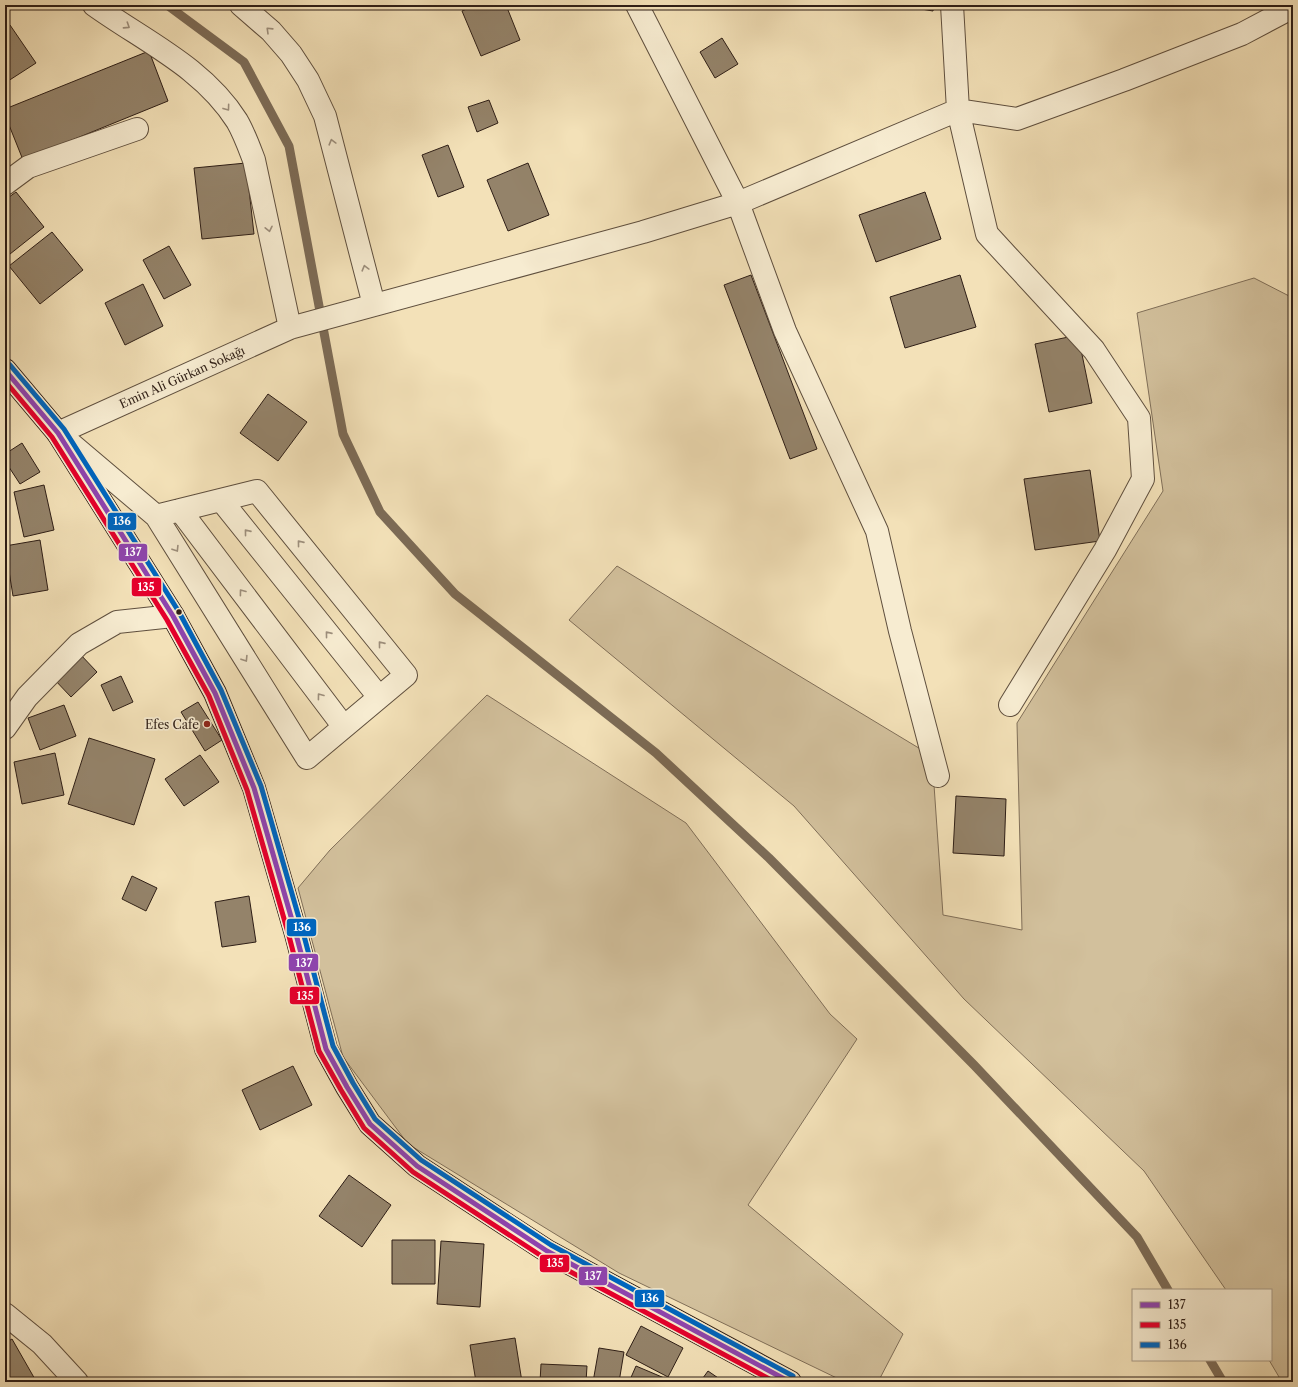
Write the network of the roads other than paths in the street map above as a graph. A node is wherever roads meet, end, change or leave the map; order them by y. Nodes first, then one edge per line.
1 (94, 5) edge
2 (241, 5) edge
3 (952, 5) edge
4 (646, 7) edge
5 (1293, 7) edge
6 (958, 110) junction
7 (137, 129) dead end
8 (5, 184) edge
9 (738, 203) junction
10 (372, 306) junction
11 (299, 326) junction
12 (5, 370) edge
13 (58, 433) junction
14 (221, 500) junction
15 (180, 510) junction
16 (156, 516) junction
17 (173, 616) junction
18 (379, 697) junction
19 (1010, 705) dead end
20 (344, 727) junction
21 (5, 728) edge
22 (938, 776) dead end
23 (5, 1314) edge
24 (77, 1382) edge
25 (790, 1382) edge

1 -> 11 street
10 -> 2 street
3 - 6 street
4 - 9 street
5 - 6 street
6 - 9 street, Emin Ali Gürkan Sokağı
6 - 19 street
7 - 8 street
9 - 10 street, Emin Ali Gürkan Sokağı
9 - 22 street
10 - 11 street, Emin Ali Gürkan Sokağı
11 - 13 street, Emin Ali Gürkan Sokağı
12 - 13 main road
13 - 16 street
13 - 17 main road
14 - 15 street
18 -> 14 street
18 -> 14 street
15 - 16 street
20 -> 15 street
16 -> 20 street
17 - 21 street
17 - 25 main road
18 - 20 street
23 - 24 street

